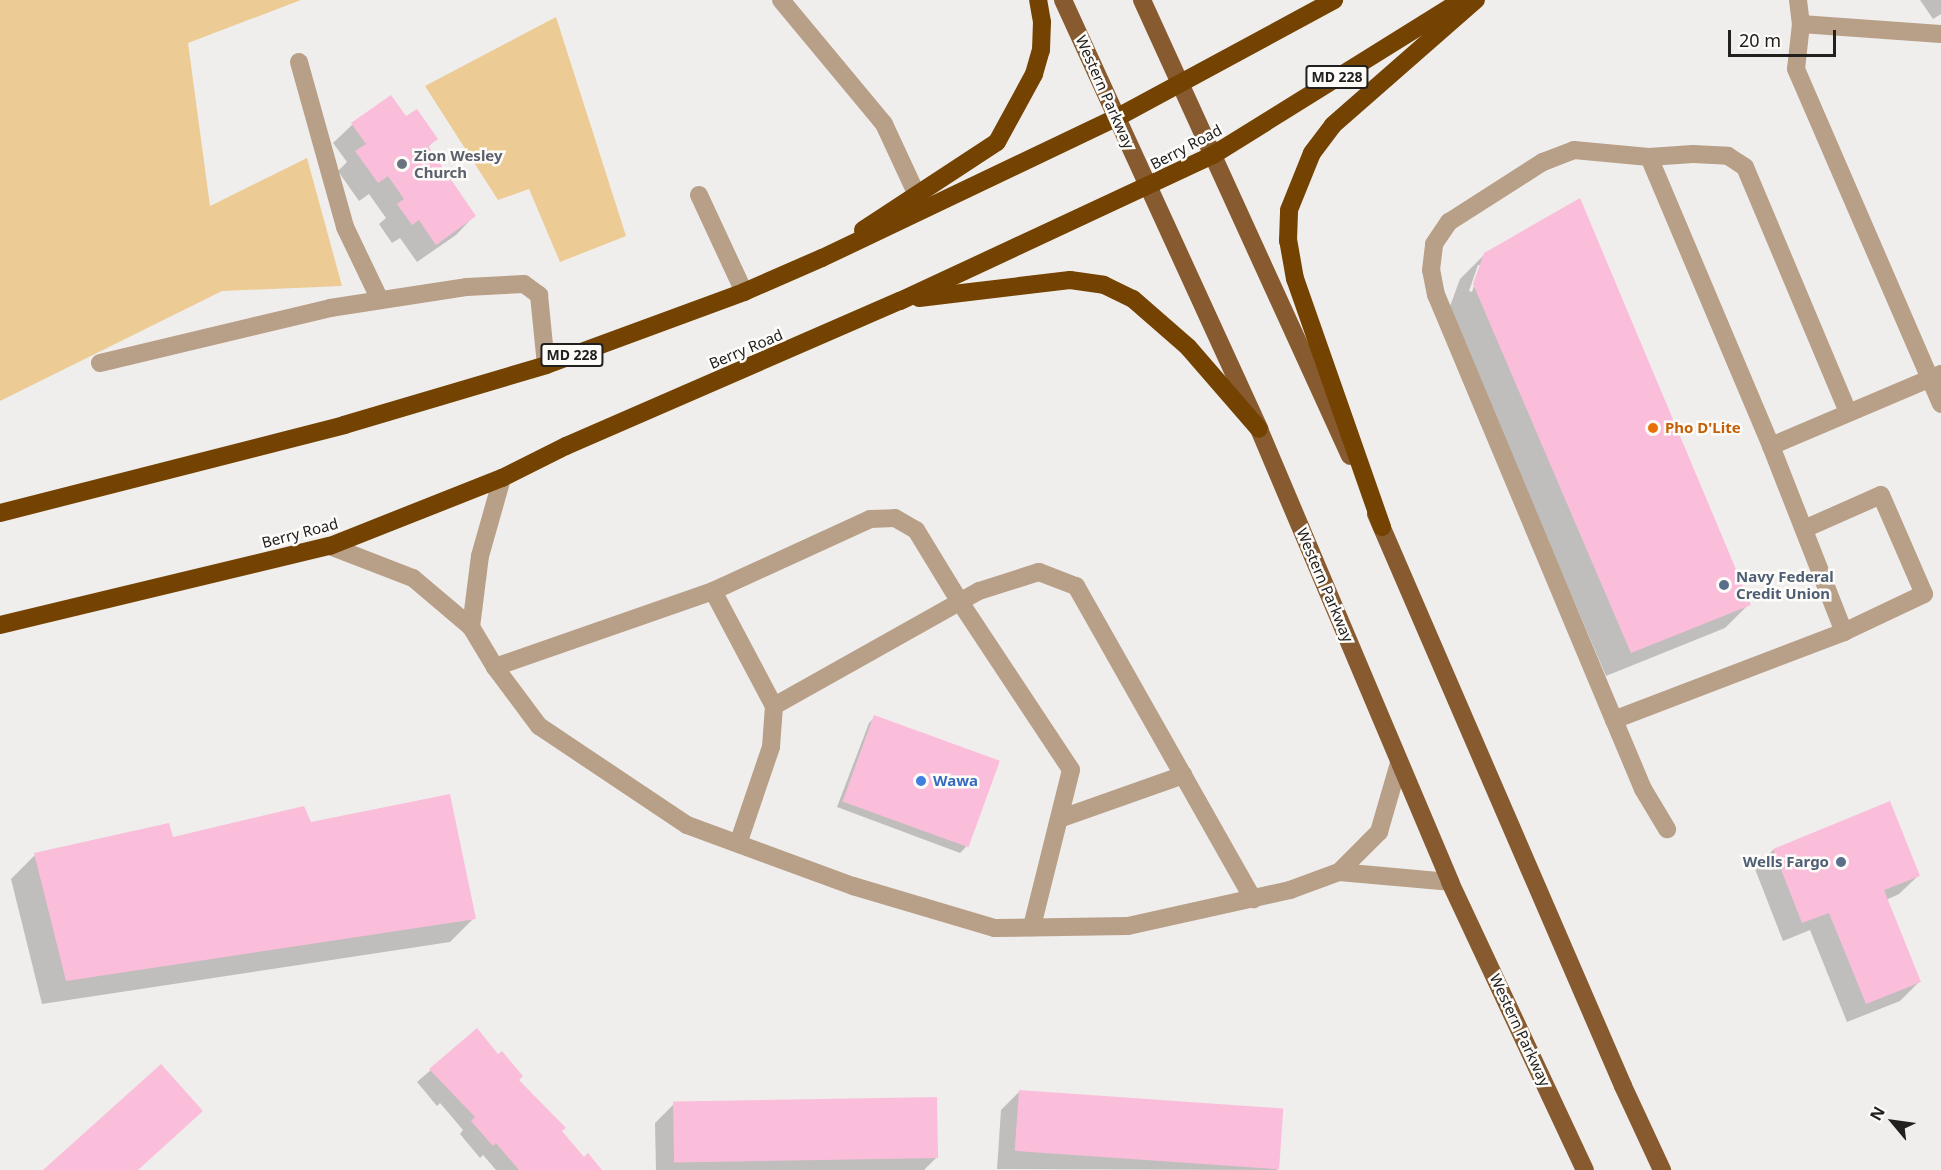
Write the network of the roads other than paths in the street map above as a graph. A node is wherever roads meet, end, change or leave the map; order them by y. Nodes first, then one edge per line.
1 (781, 0) edge
2 (1038, 0) edge
3 (1063, 0) edge
4 (1142, 0) edge
5 (1334, 0) edge
6 (1462, 0) edge
7 (1476, 0) edge
8 (1798, 0) edge
9 (1801, 24) junction
10 (1941, 34) edge
11 (299, 62) dead end
12 (1179, 83) junction
13 (1116, 118) junction
14 (1213, 155) junction
15 (1650, 157) junction
16 (1147, 187) junction
17 (916, 193) junction
18 (699, 195) dead end
19 (822, 258) junction
20 (744, 292) junction
21 (380, 300) junction
22 (900, 300) junction
23 (100, 363) dead end
24 (546, 365) junction
25 (1935, 376) edge
26 (1941, 404) edge
27 (1848, 412) junction
28 (1259, 429) junction
29 (1771, 446) junction
30 (502, 478) junction
31 (0, 513) edge
32 (1382, 527) junction
33 (1804, 529) junction
34 (330, 546) junction
35 (713, 591) junction
36 (960, 602) junction
37 (0, 625) edge
38 (471, 627) junction
39 (1844, 632) junction
40 (495, 667) junction
41 (774, 706) junction
42 (1614, 720) junction
43 (1399, 763) junction
44 (1183, 775) junction
45 (1059, 819) junction
46 (1667, 829) dead end
47 (738, 844) junction
48 (1340, 872) junction
49 (1449, 882) junction
50 (1253, 899) junction
51 (1032, 927) junction
52 (1585, 1170) edge
53 (1662, 1170) edge

1 - 17 lane
2 - 17 highway
3 - 13 main road, Western Parkway
4 - 12 main road
5 - 12 highway, MD 228
6 - 14 highway, Berry Road / MD 228
7 - 32 highway
8 - 9 lane
9 - 10 lane
9 - 25 lane
11 - 21 lane
12 - 13 highway, MD 228
12 - 14 main road
13 - 16 main road, Western Parkway
13 - 19 highway, MD 228
14 - 16 highway, Berry Road / MD 228
14 - 32 main road
15 - 27 lane
15 - 29 lane
15 - 42 lane
16 - 22 highway, Berry Road / MD 228
16 - 28 main road, Western Parkway
17 - 19 highway
18 - 20 lane
19 - 20 highway, MD 228
20 - 24 highway, MD 228
21 - 23 lane
21 - 24 lane
22 - 28 highway
22 - 30 highway, Berry Road / MD 228
24 - 31 highway, MD 228
25 - 26 lane
25 - 27 lane
27 - 29 lane
28 - 43 main road, Western Parkway
29 - 33 lane
30 - 34 highway, Berry Road / MD 228
30 - 38 lane
32 - 53 main road
33 - 39 lane
33 - 39 lane
34 - 37 highway, Berry Road / MD 228
34 - 38 lane
35 - 36 lane
35 - 40 lane
35 - 41 lane
36 - 41 lane
36 - 44 lane
36 - 45 lane
38 - 40 lane
39 - 42 lane
40 - 47 lane
41 - 47 lane
42 - 46 lane
43 - 48 lane
43 - 49 main road, Western Parkway
44 - 45 lane
44 - 50 lane
45 - 51 lane
47 - 51 lane
48 - 49 lane
48 - 50 lane
49 - 52 main road, Western Parkway
50 - 51 lane

